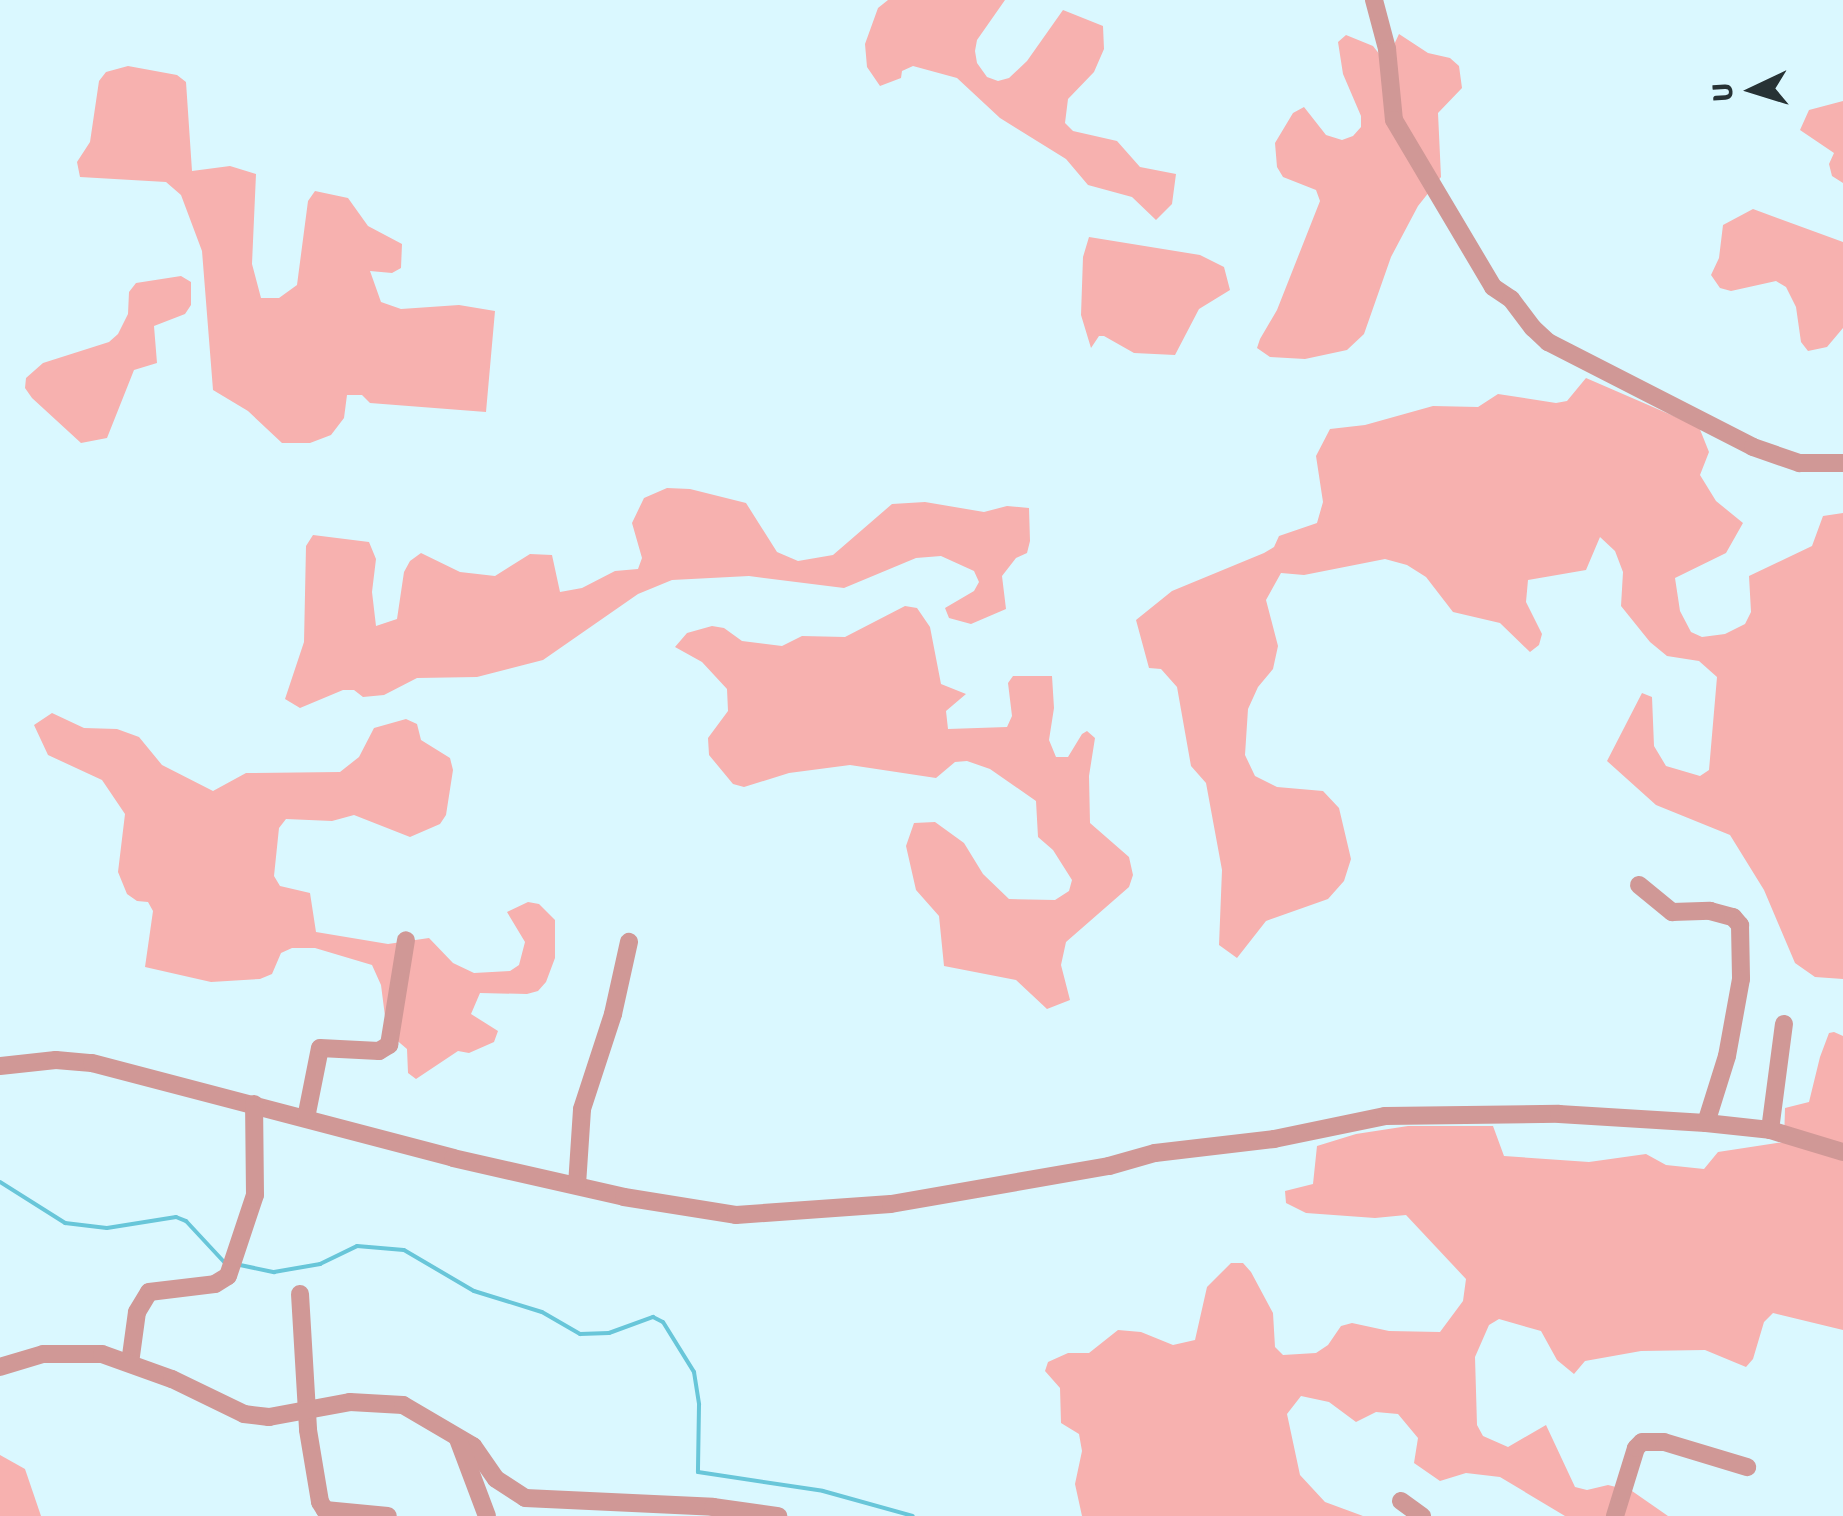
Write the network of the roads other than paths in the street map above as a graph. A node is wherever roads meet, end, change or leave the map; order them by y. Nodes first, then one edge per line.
1 (1374, 0) edge
2 (1843, 463) edge
3 (1640, 884) dead end
4 (406, 940) dead end
5 (628, 942) dead end
6 (1784, 1024) dead end
7 (0, 1066) edge
8 (254, 1104) junction
9 (306, 1118) junction
10 (1706, 1123) junction
11 (1770, 1130) junction
12 (1843, 1152) edge
13 (577, 1185) junction
14 (300, 1294) dead end
15 (130, 1362) junction
16 (0, 1368) edge
17 (310, 1410) junction
18 (458, 1438) junction
19 (1747, 1467) dead end
20 (1401, 1501) dead end
21 (388, 1516) edge
22 (487, 1516) edge
23 (778, 1516) edge
24 (1422, 1516) edge
25 (1614, 1516) edge

1 - 2 street
3 - 10 street
4 - 9 street
5 - 13 street
6 - 11 street
7 - 8 street
8 - 9 street
8 - 15 street
9 - 13 street
10 - 11 street
10 - 13 street
11 - 12 street
14 - 17 street
15 - 16 street
15 - 17 street
17 - 18 street
17 - 21 street
18 - 22 street
18 - 23 street
19 - 25 street
20 - 24 street

